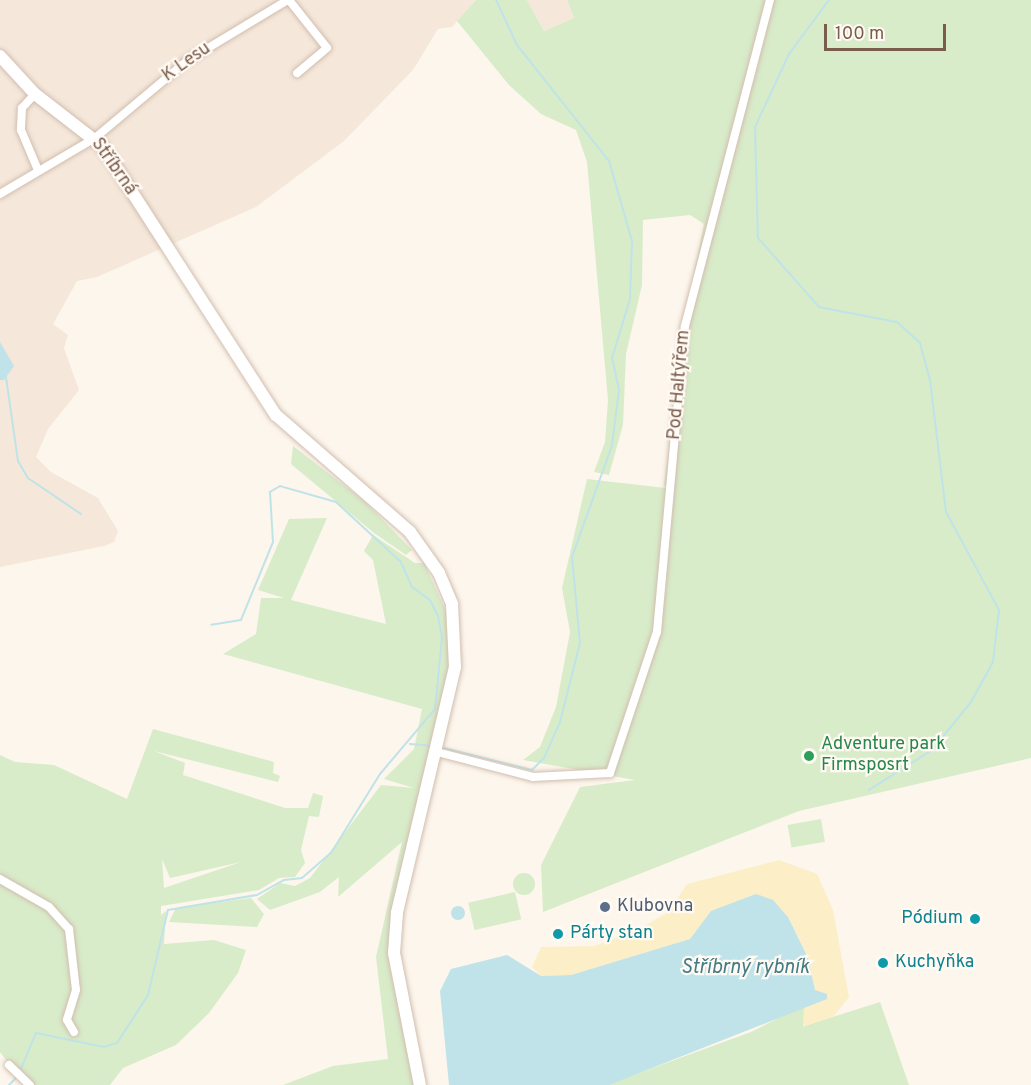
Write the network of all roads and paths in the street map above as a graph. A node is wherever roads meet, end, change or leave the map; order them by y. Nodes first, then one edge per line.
1 (289, 0) edge
2 (770, 0) edge
3 (0, 56) edge
4 (297, 73) dead end
5 (35, 94) junction
6 (95, 138) junction
7 (38, 170) junction
8 (0, 194) edge
9 (437, 752) junction
10 (0, 879) edge
11 (74, 1032) dead end
12 (9, 1065) dead end
13 (30, 1085) edge
14 (420, 1085) edge

1 - 4 street, K Lesu
1 - 6 street, K Lesu
2 - 9 street, Pod Haltýřem
3 - 5 street, Stříbrná
5 - 6 street, Stříbrná
5 - 7 street
6 - 7 street, K Lesu
6 - 9 street, Stříbrná
7 - 8 street, K Lesu
9 - 14 street, Stříbrná
10 - 11 street
12 - 13 street

